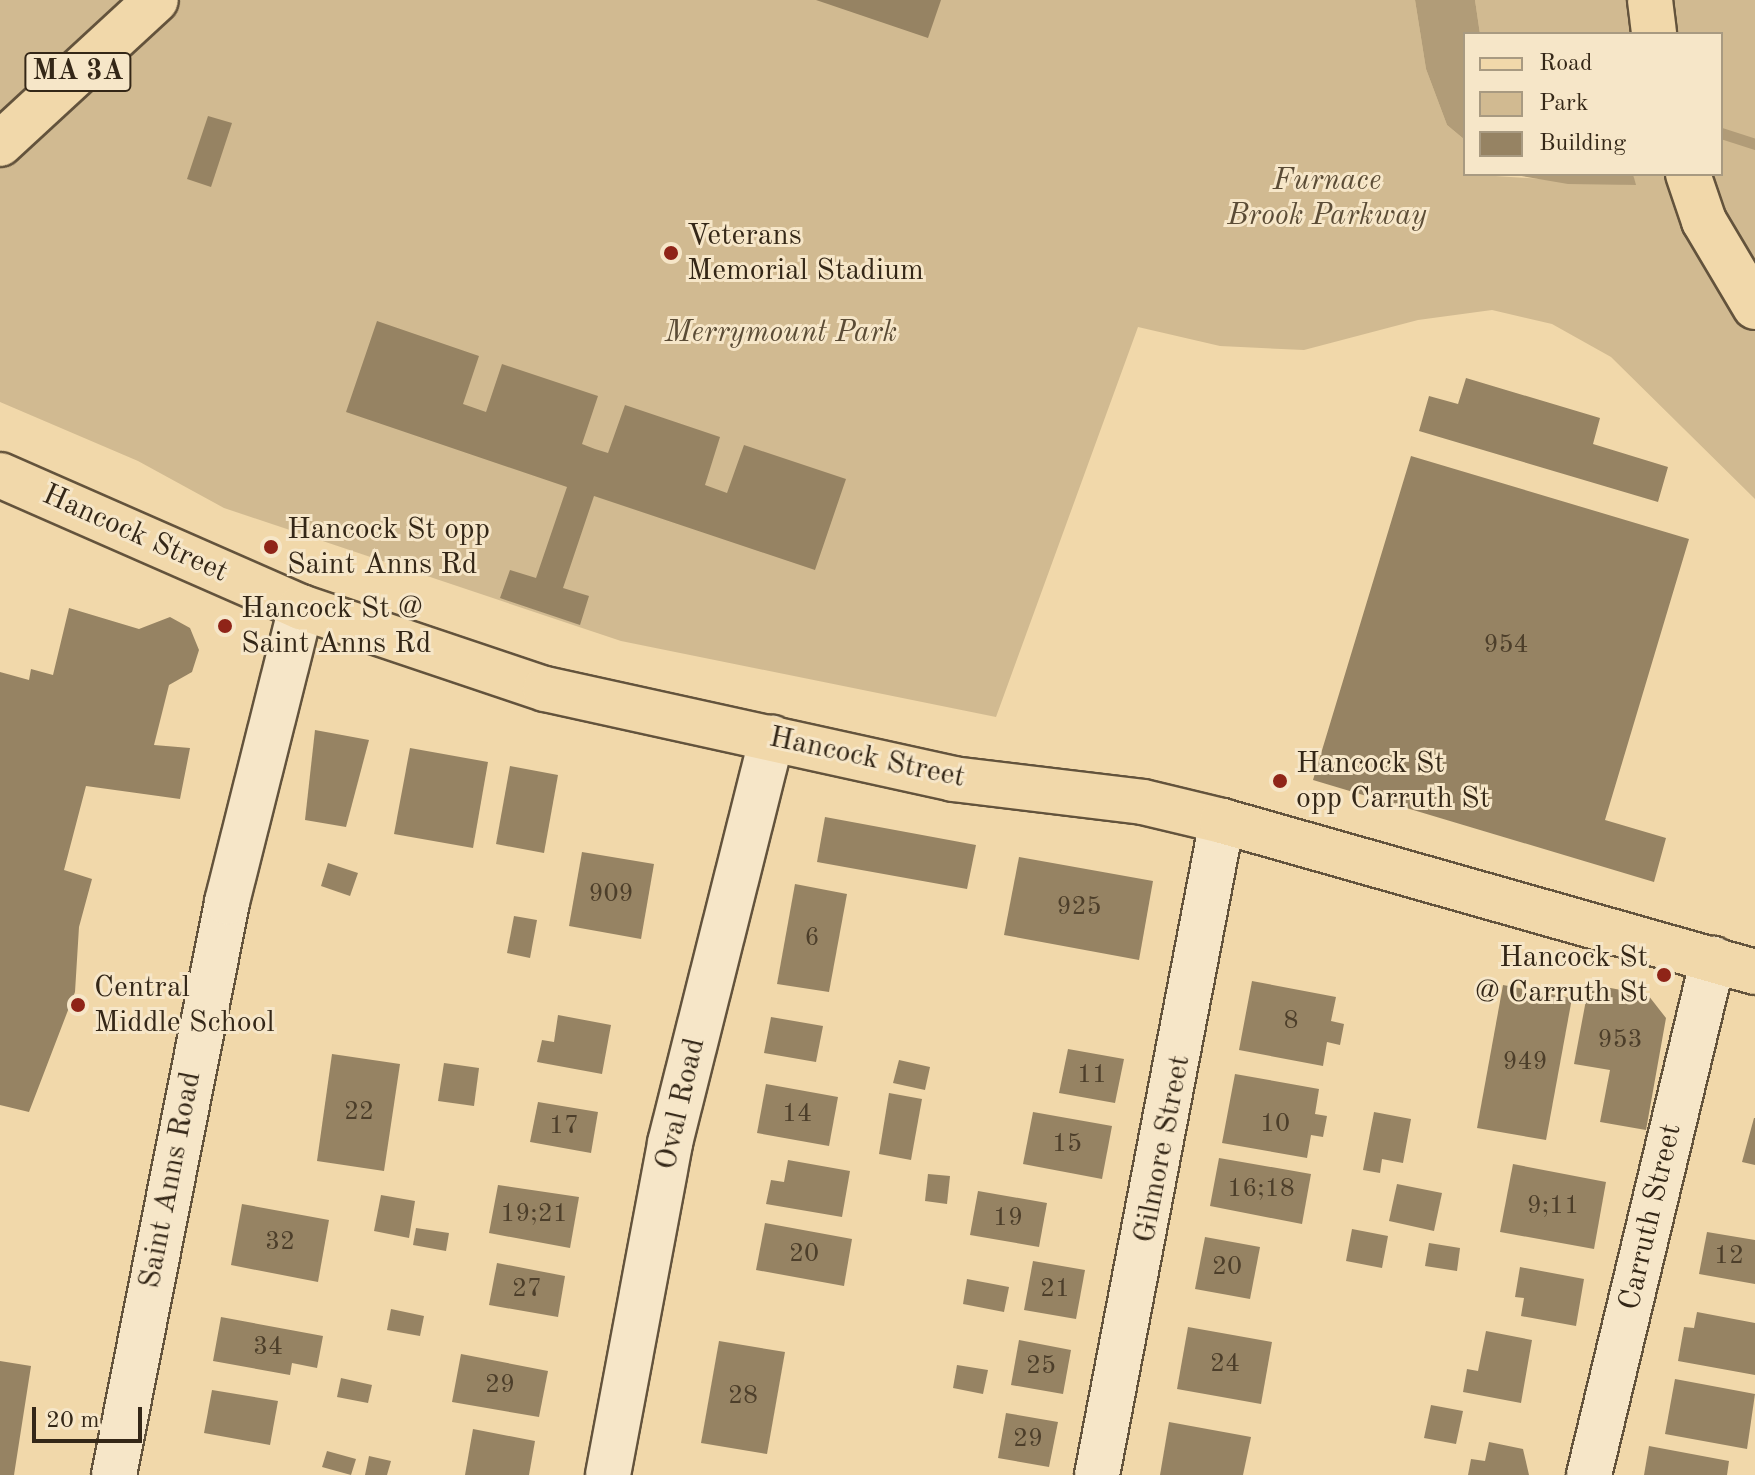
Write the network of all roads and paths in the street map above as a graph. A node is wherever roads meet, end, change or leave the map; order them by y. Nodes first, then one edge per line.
1 (156, 0) edge
2 (1650, 0) edge
3 (1654, 32) edge
4 (0, 144) edge
5 (1689, 176) edge
6 (1755, 307) edge
7 (0, 475) edge
8 (301, 607) junction
9 (772, 738) junction
10 (1222, 821) junction
11 (1713, 959) junction
12 (1755, 972) edge
13 (114, 1475) edge
14 (608, 1475) edge
15 (1097, 1475) edge
16 (1589, 1475) edge

1 - 4 main road, MA 3A
2 - 3 main road
5 - 6 main road
7 - 8 main road, Hancock Street
8 - 9 main road, Hancock Street
8 - 13 street, Saint Anns Road
9 - 10 main road, Hancock Street
9 - 14 street, Oval Road
10 - 11 main road, Hancock Street
10 - 15 street, Gilmore Street
11 - 12 main road, Hancock Street
11 - 16 street, Carruth Street

